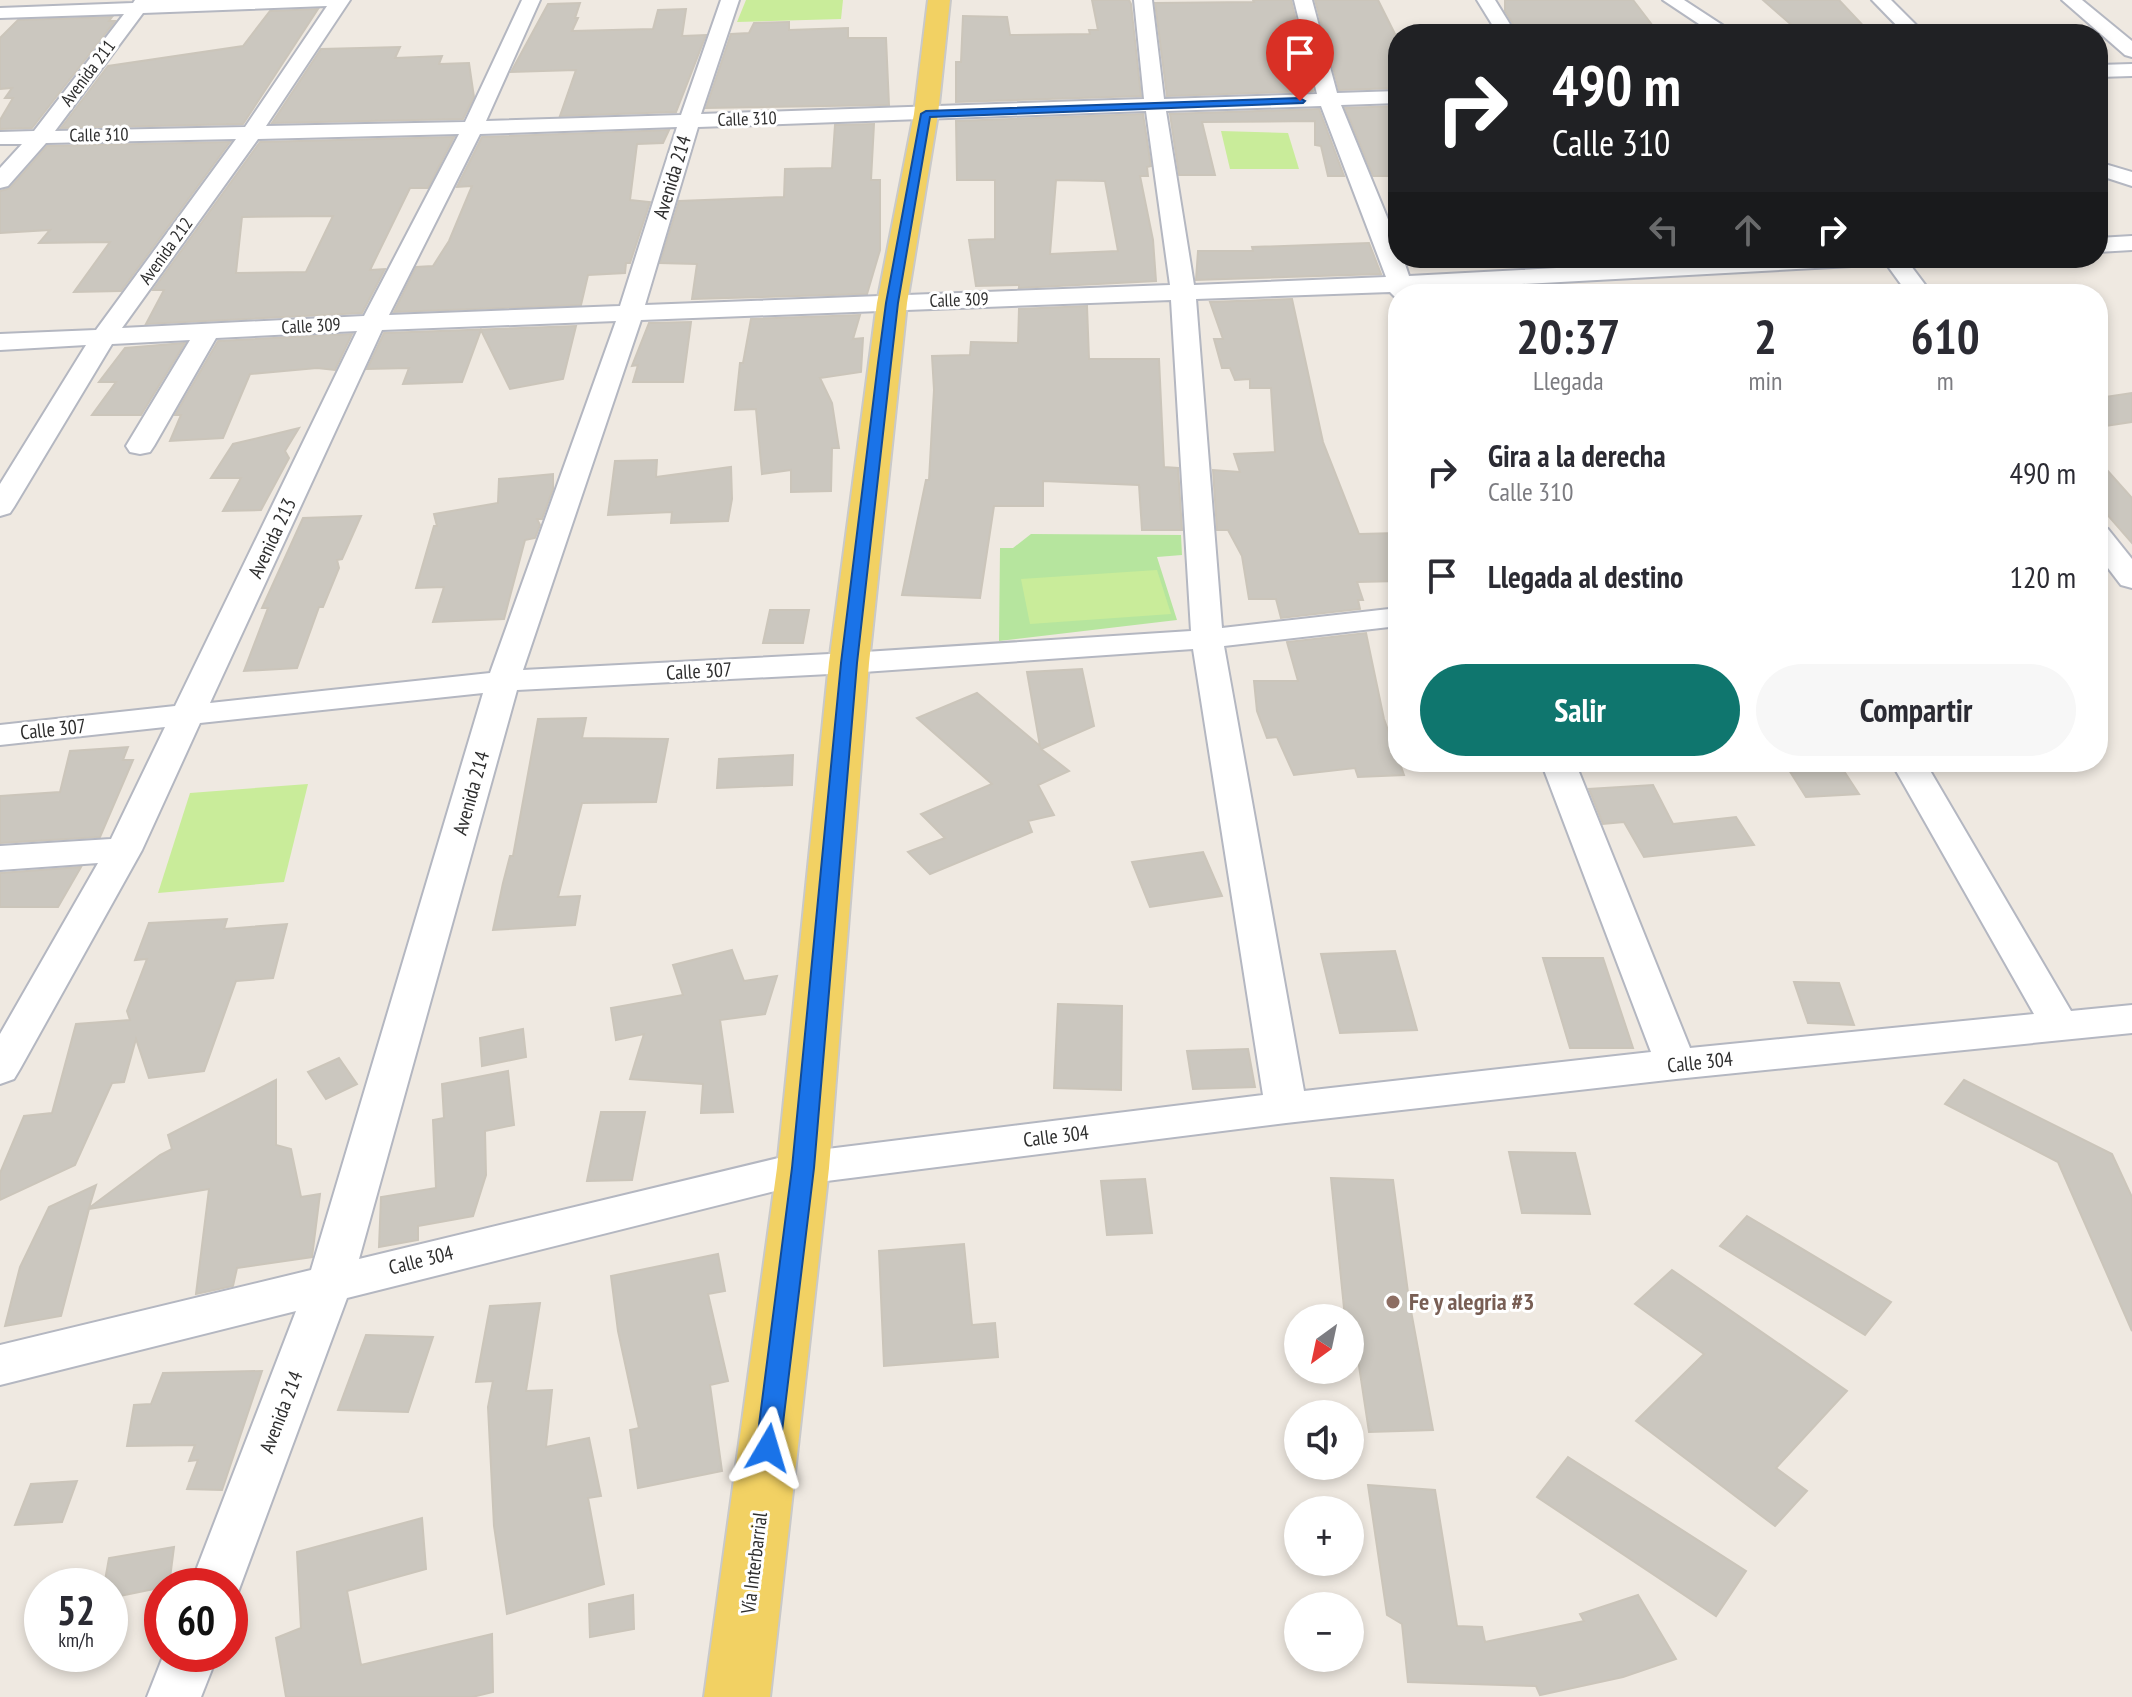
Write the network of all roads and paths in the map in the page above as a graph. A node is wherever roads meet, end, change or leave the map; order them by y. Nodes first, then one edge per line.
1 (341, 0) edge
2 (531, 0) edge
3 (730, 0) edge
4 (939, 0) edge
5 (1143, 0) edge
6 (1303, 0) edge
7 (1486, 0) edge
8 (1672, 0) edge
9 (1881, 0) edge
10 (2071, 0) edge
11 (140, 4) edge
12 (0, 13) edge
13 (1501, 24) edge
14 (1711, 24) edge
15 (1906, 24) edge
16 (2100, 24) edge
17 (2108, 31) edge
18 (2132, 51) edge
19 (2132, 70) edge
20 (2108, 71) edge
21 (1388, 97) edge
22 (1329, 100) junction
23 (1155, 106) junction
24 (926, 114) junction
25 (689, 121) junction
26 (473, 128) junction
27 (252, 132) junction
28 (40, 137) junction
29 (0, 138) edge
30 (2108, 171) edge
31 (2132, 179) edge
32 (0, 181) edge
33 (2108, 245) edge
34 (2130, 246) edge
35 (1388, 253) edge
36 (1615, 268) edge
37 (1453, 284) edge
38 (1388, 289) edge
39 (1183, 292) junction
40 (892, 303) junction
41 (630, 315) junction
42 (373, 323) junction
43 (208, 331) junction
44 (104, 336) junction
45 (0, 342) edge
46 (140, 446) dead end
47 (0, 507) edge
48 (2108, 542) edge
49 (2132, 579) edge
50 (1388, 618) edge
51 (1207, 639) junction
52 (849, 663) junction
53 (503, 681) junction
54 (188, 715) junction
55 (0, 735) edge
56 (1562, 772) edge
57 (1914, 772) edge
58 (124, 850) junction
59 (0, 858) edge
60 (2132, 1019) edge
61 (2061, 1027) junction
62 (1676, 1064) junction
63 (0, 1069) edge
64 (1286, 1108) junction
65 (803, 1168) junction
66 (330, 1282) junction
67 (0, 1365) edge
68 (223, 1568) edge
69 (184, 1672) edge
70 (174, 1697) edge
71 (737, 1697) edge

1 - 11 street
1 - 27 street, Avenida 212
2 - 26 street, Avenida 213
3 - 25 street, Avenida 214
4 - 24 main road, Vía Interbarrial
5 - 23 street
6 - 22 street
7 - 13 street
8 - 14 street
9 - 15 street
10 - 16 street
11 - 12 street
11 - 28 street, Avenida 211
17 - 18 street
19 - 20 street
21 - 22 street, Calle 310
22 - 23 street, Calle 310
22 - 35 street
23 - 24 street, Calle 310
23 - 39 street
24 - 25 street, Calle 310
24 - 40 main road, Vía Interbarrial
25 - 26 street, Calle 310
25 - 41 street, Avenida 214
26 - 27 street, Calle 310
26 - 42 street, Avenida 213
27 - 28 street, Calle 310
27 - 44 street, Avenida 212
28 - 29 street, Calle 310
28 - 32 street, Avenida 211
30 - 31 street
33 - 34 street
36 - 37 street, Calle 309
38 - 39 street, Calle 309
39 - 40 street, Calle 309
39 - 51 street
40 - 41 street, Calle 309
40 - 52 main road, Vía Interbarrial
41 - 42 street, Calle 309
41 - 53 street, Avenida 214
42 - 43 street, Calle 309
42 - 54 street, Avenida 213
43 - 44 street, Calle 309
43 - 46 street
44 - 45 street, Calle 309
44 - 47 street, Avenida 212
48 - 49 street
50 - 51 street, Calle 307
51 - 52 street, Calle 307
51 - 64 street
52 - 53 street, Calle 307
52 - 65 main road, Vía Interbarrial
53 - 54 street, Calle 307
53 - 66 street, Avenida 214
54 - 55 street, Calle 307
54 - 58 street, Avenida 213
56 - 62 street
57 - 61 street
58 - 59 street
58 - 63 street, Avenida 213
60 - 61 street, Calle 304
61 - 62 street, Calle 304
62 - 64 street, Calle 304
64 - 65 street, Calle 304
65 - 66 street, Calle 304
65 - 71 main road, Vía Interbarrial
66 - 67 street, Calle 304
66 - 68 street, Avenida 214
69 - 70 street

